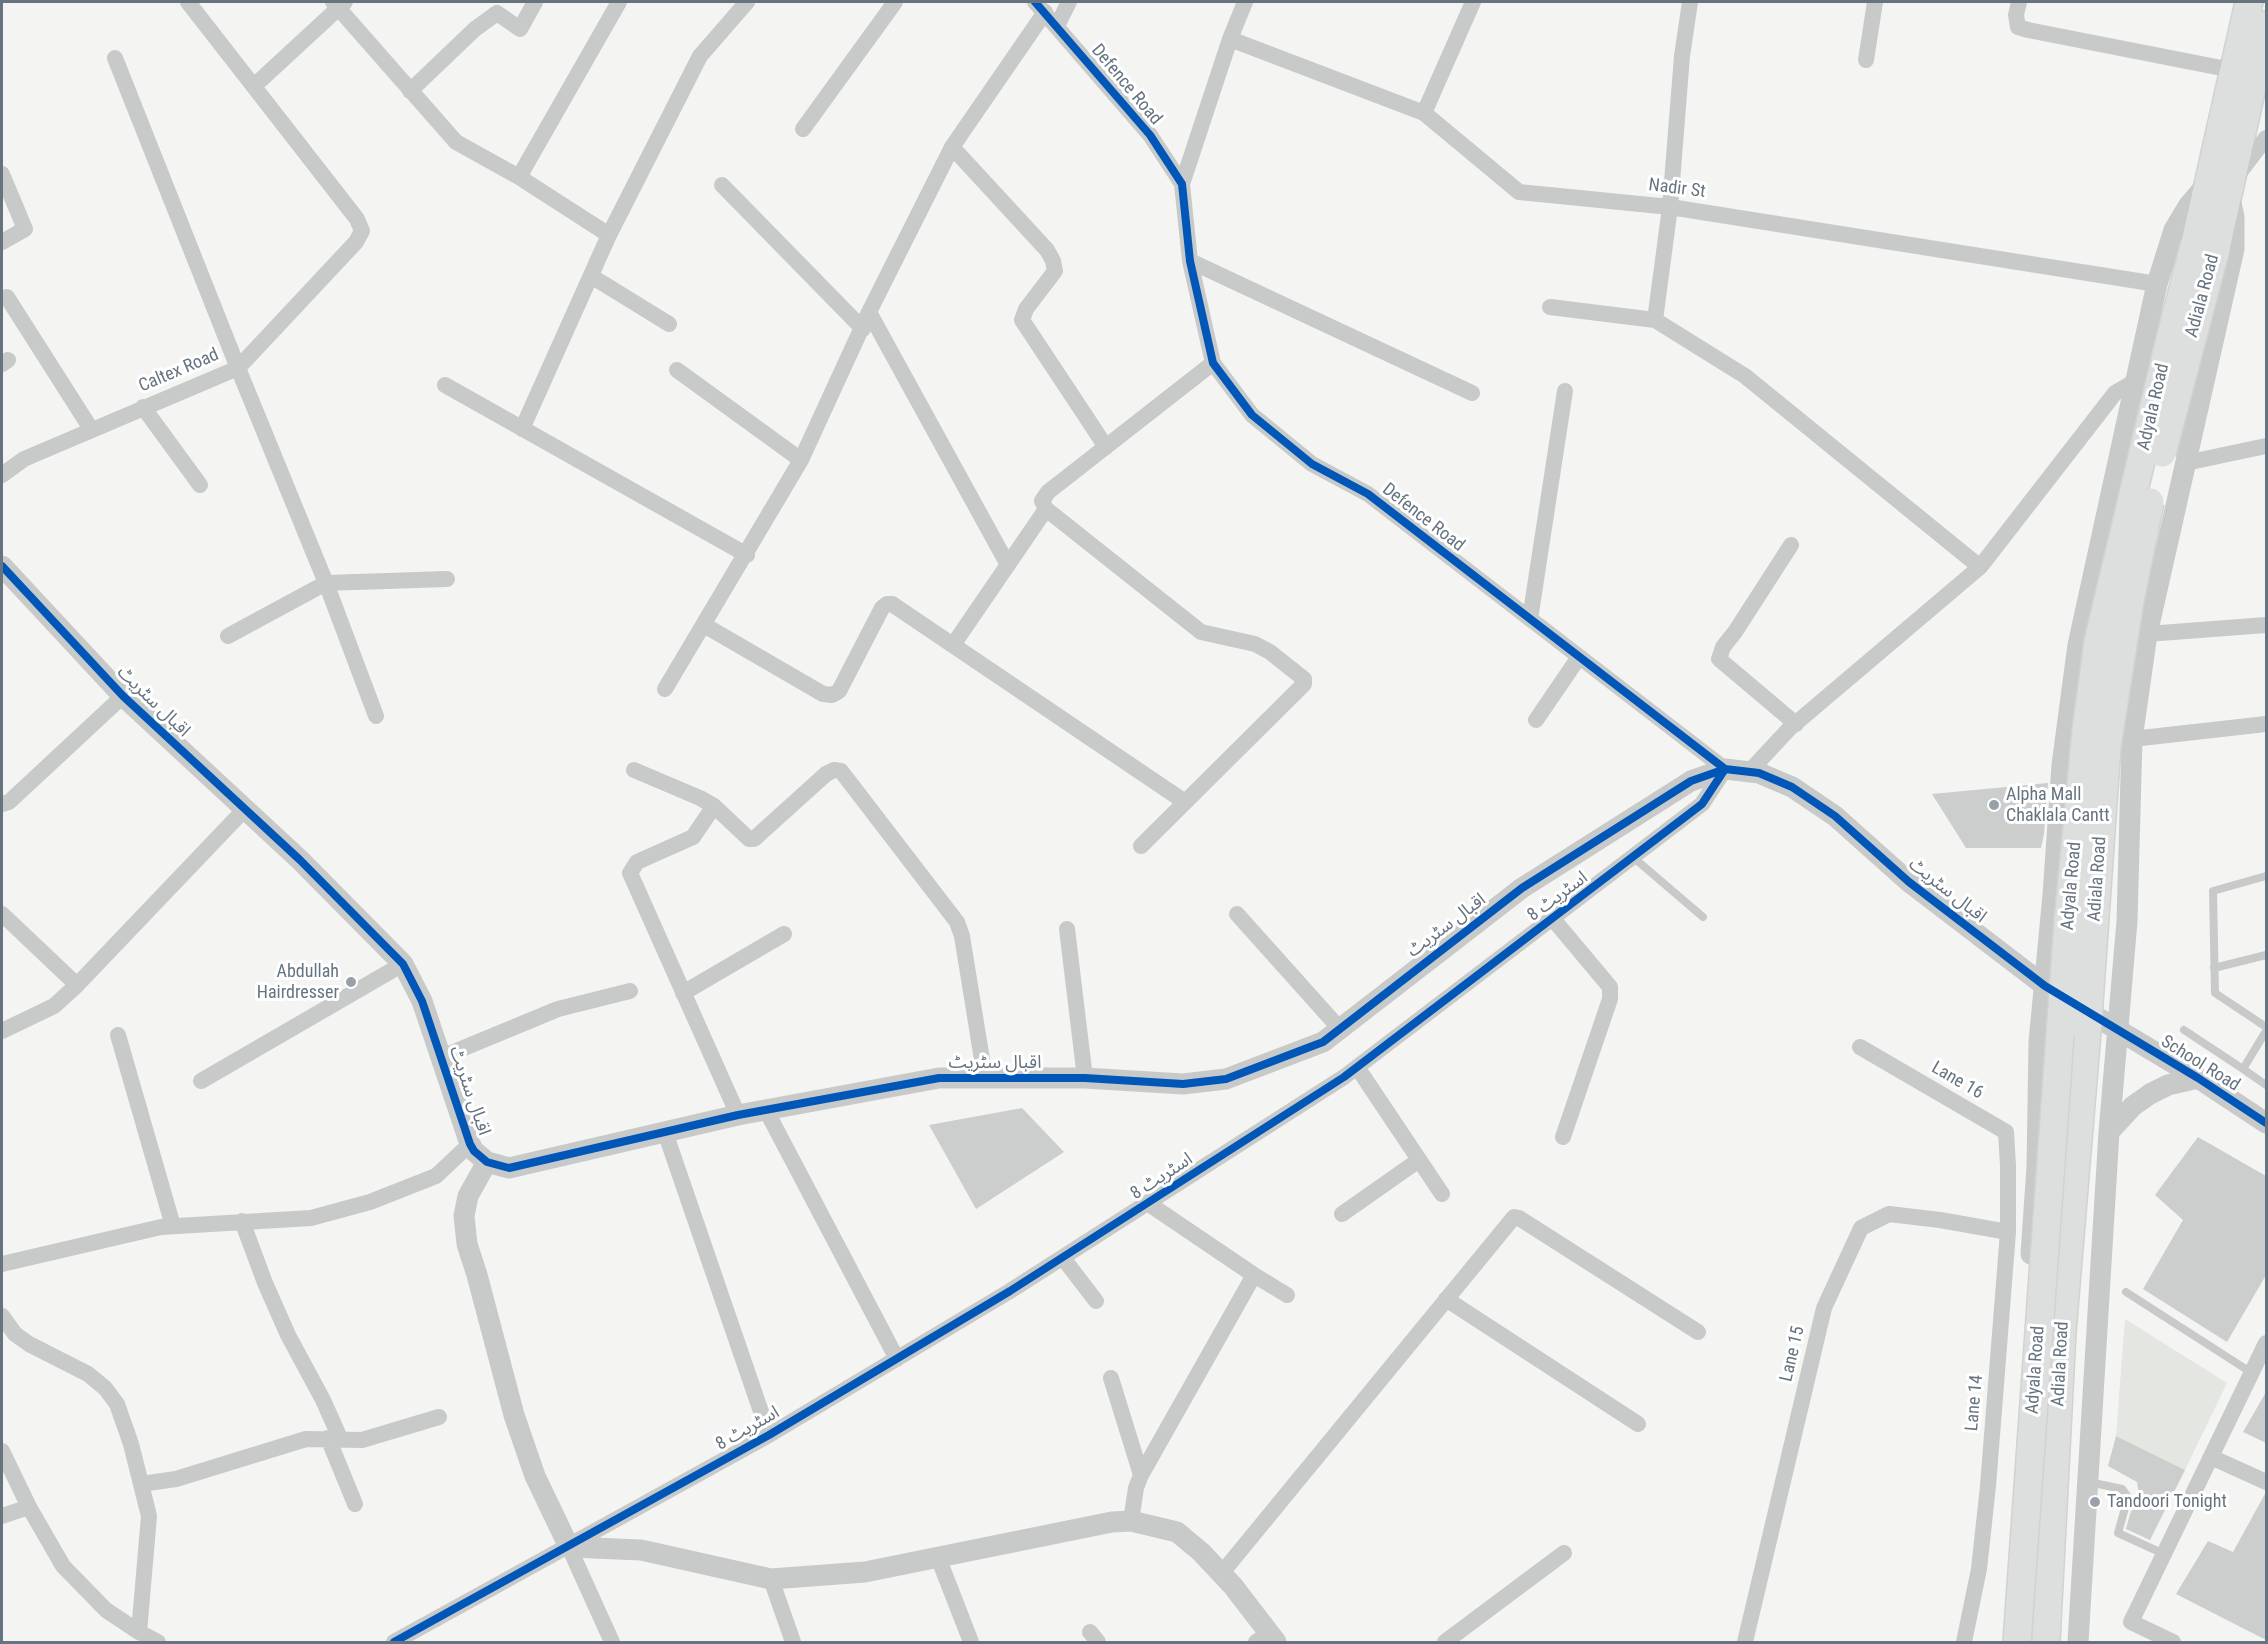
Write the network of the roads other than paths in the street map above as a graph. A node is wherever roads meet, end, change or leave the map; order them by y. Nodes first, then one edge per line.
1 (188, 2) edge
2 (535, 2) edge
3 (619, 2) edge
4 (747, 2) edge
5 (895, 2) edge
6 (1069, 2) edge
7 (1245, 2) edge
8 (1473, 2) edge
9 (1690, 2) edge
10 (1875, 2) edge
11 (2019, 2) edge
12 (2249, 2) edge
13 (339, 4) edge
14 (1040, 7) edge
15 (2266, 25) edge
16 (1057, 26) junction
17 (1230, 39) junction
18 (115, 58) dead end
19 (1866, 60) dead end
20 (2244, 73) junction
21 (254, 86) junction
22 (410, 91) junction
23 (1424, 113) junction
24 (803, 129) dead end
25 (2266, 138) edge
26 (952, 147) junction
27 (2, 174) edge
28 (519, 177) junction
29 (1182, 184) junction
30 (722, 185) dead end
31 (2218, 186) junction
32 (1670, 207) junction
33 (609, 235) junction
34 (2, 242) edge
35 (2205, 245) junction
36 (1190, 261) junction
37 (591, 276) junction
38 (2157, 284) junction
39 (7, 297) dead end
40 (1550, 307) dead end
41 (869, 312) junction
42 (1654, 321) junction
43 (669, 324) dead end
44 (863, 329) junction
45 (1213, 363) junction
46 (238, 368) junction
47 (677, 370) dead end
48 (2134, 382) junction
49 (445, 385) dead end
50 (1565, 391) dead end
51 (1472, 393) dead end
52 (143, 407) junction
53 (91, 429) junction
54 (522, 429) junction
55 (2266, 446) edge
56 (1106, 447) junction
57 (2186, 458) junction
58 (801, 460) junction
59 (2, 475) edge
60 (200, 485) dead end
61 (1046, 510) junction
62 (1791, 545) dead end
63 (747, 555) junction
64 (1008, 565) junction
65 (2, 566) edge
66 (1980, 567) junction
67 (447, 579) dead end
68 (326, 583) junction
69 (1530, 619) junction
70 (704, 625) junction
71 (2266, 625) edge
72 (2147, 634) junction
73 (228, 636) dead end
74 (953, 645) junction
75 (1579, 657) junction
76 (665, 689) dead end
77 (123, 696) junction
78 (376, 716) dead end
79 (1536, 720) dead end
80 (1796, 724) junction
81 (2266, 724) edge
82 (2132, 739) junction
83 (1725, 769) junction
84 (634, 770) dead end
85 (1749, 772) junction
86 (1185, 802) junction
87 (2, 804) edge
88 (714, 806) junction
89 (245, 809) junction
90 (1141, 846) dead end
91 (1634, 858) junction
92 (2266, 876) edge
93 (2, 914) edge
94 (1237, 914) dead end
95 (1703, 917) dead end
96 (1553, 919) junction
97 (1067, 929) dead end
98 (784, 934) dead end
99 (2266, 956) edge
100 (403, 964) junction
101 (2214, 968) junction
102 (77, 985) junction
103 (2045, 986) junction
104 (630, 991) dead end
105 (683, 993) junction
106 (1340, 1029) junction
107 (2266, 1029) edge
108 (2184, 1030) dead end
109 (2, 1031) edge
110 (2118, 1031) junction
111 (118, 1035) dead end
112 (1860, 1047) dead end
113 (442, 1057) junction
114 (1357, 1067) junction
115 (2243, 1068) junction
116 (985, 1078) junction
117 (1085, 1078) junction
118 (2198, 1078) junction
119 (201, 1081) dead end
120 (2266, 1085) edge
121 (766, 1110) junction
122 (738, 1115) junction
123 (2266, 1123) edge
124 (664, 1132) junction
125 (2109, 1132) junction
126 (1563, 1137) dead end
127 (470, 1144) junction
128 (1419, 1160) junction
129 (487, 1162) junction
130 (2008, 1165) joint
131 (1442, 1194) dead end
132 (1149, 1204) junction
133 (1342, 1214) dead end
134 (242, 1221) junction
135 (173, 1226) junction
136 (2008, 1232) junction
137 (1063, 1258) junction
138 (2, 1264) edge
139 (1254, 1275) junction
140 (2126, 1292) dead end
141 (1287, 1295) dead end
142 (1446, 1299) junction
143 (1096, 1301) dead end
144 (2, 1316) edge
145 (1698, 1332) dead end
146 (2266, 1343) edge
147 (897, 1359) junction
148 (2252, 1374) junction
149 (1111, 1378) dead end
150 (439, 1417) dead end
151 (1638, 1424) dead end
152 (769, 1435) junction
153 (334, 1438) junction
154 (2, 1451) edge
155 (2211, 1457) junction
156 (1141, 1475) junction
157 (2088, 1482) junction
158 (2266, 1482) edge
159 (141, 1484) junction
160 (355, 1504) dead end
161 (29, 1507) junction
162 (2, 1516) edge
163 (1131, 1521) junction
164 (569, 1546) junction
165 (1564, 1553) dead end
166 (2164, 1554) junction
167 (938, 1557) junction
168 (1221, 1574) junction
169 (771, 1579) junction
170 (139, 1632) junction
171 (1267, 1639) edge
172 (158, 1642) edge
173 (394, 1642) edge
174 (612, 1642) edge
175 (793, 1642) edge
176 (971, 1642) edge
177 (1445, 1642) edge
178 (1744, 1642) edge
179 (1964, 1642) edge
180 (2007, 1642) edge
181 (2017, 1642) edge
182 (2046, 1642) edge
183 (2078, 1642) edge
184 (2173, 1642) edge

1 - 21 street
2 - 22 street
3 - 28 street
4 - 33 street
5 - 24 street
6 - 16 street
7 - 17 street
8 - 23 street
9 - 32 street
10 - 19 street
11 - 20 street
12 - 20 main road
13 - 21 street
13 - 22 street
14 - 16 street, Defence Road
14 - 26 street
15 - 20 main road, Adiala Road
16 - 29 street, Defence Road
17 - 23 street, Nadir St
17 - 29 street
18 - 46 street
20 - 31 main road, Adiala Road
21 - 46 street, Caltex Road
22 - 28 street
23 - 32 street, Nadir St
25 - 31 street
26 - 41 street
26 - 56 street
27 - 34 street
28 - 33 street
29 - 36 street, Defence Road
30 - 44 street
31 - 35 main road, Adiala Road
31 - 38 street
31 - 57 street
32 - 38 street, Nadir St
32 - 42 street
33 - 37 street
35 - 181 main road, Adyala Road, bridge
35 - 182 main road, Adiala Road, bridge
36 - 45 street, Defence Road
36 - 51 street
37 - 43 street
37 - 54 street
38 - 48 street
39 - 53 street
40 - 42 street
41 - 44 street
41 - 64 street
42 - 66 street
44 - 58 street
45 - 56 street
45 - 69 street, Defence Road
46 - 52 street, Caltex Road
46 - 68 street
47 - 58 street
48 - 66 street
48 - 103 street
49 - 54 street
50 - 69 street
52 - 53 street, Caltex Road
52 - 60 street
53 - 59 street, Caltex Road
54 - 63 street
55 - 57 street
56 - 61 street
57 - 72 street
58 - 63 street
61 - 64 street
61 - 86 street
62 - 80 street
63 - 70 street
64 - 74 street
65 - 77 street, اقبال سٹریٹ
66 - 80 street
67 - 68 street
68 - 73 street
68 - 78 street
69 - 75 street, Defence Road
70 - 74 street
70 - 76 street
71 - 72 street
72 - 82 street
74 - 86 street
75 - 79 street
75 - 83 street, Defence Road
77 - 87 street
77 - 89 street, اقبال سٹریٹ
80 - 85 street
81 - 82 street
82 - 110 street
83 - 85 street, اقبال سٹریٹ
83 - 91 street, اسٹریٹ 8
83 - 106 street, اقبال سٹریٹ
84 - 88 street
85 - 103 street, اقبال سٹریٹ
86 - 90 street
88 - 105 street
88 - 116 street
89 - 100 street, اقبال سٹریٹ
89 - 102 street
91 - 95 lane
91 - 96 street, اسٹریٹ 8
92 - 101 lane
93 - 102 street
94 - 106 street
96 - 114 street, اسٹریٹ 8
96 - 126 street
97 - 117 street
98 - 105 street
99 - 101 lane
100 - 113 street, اقبال سٹریٹ
100 - 119 street
101 - 107 lane
102 - 109 street
103 - 110 street, اقبال سٹریٹ
103 - 180 street
104 - 113 street
105 - 122 street
106 - 117 street, اقبال سٹریٹ
107 - 115 lane
108 - 115 lane
110 - 118 street, School Road
110 - 125 street
111 - 135 street
112 - 130 street, Lane 16
113 - 127 street, اقبال سٹریٹ
114 - 128 street
114 - 132 street, اسٹریٹ 8
115 - 120 lane
116 - 117 street, اقبال سٹریٹ
116 - 121 street, اقبال سٹریٹ
118 - 123 street, School Road
118 - 125 street
121 - 122 street, اقبال سٹریٹ
121 - 147 street
122 - 124 street, اقبال سٹریٹ
124 - 129 street, اقبال سٹریٹ
124 - 152 street
125 - 157 street
127 - 129 street, اقبال سٹریٹ
127 - 134 street
128 - 131 street
128 - 133 street
129 - 164 street
130 - 136 street, Lane 14
132 - 137 street, اسٹریٹ 8
132 - 139 street
134 - 135 street
134 - 153 street
135 - 138 street
136 - 178 street, Lane 15
136 - 179 street, Lane 14
137 - 143 street
137 - 147 street, اسٹریٹ 8
139 - 141 street
139 - 156 street
140 - 148 lane
142 - 145 street
142 - 151 street
142 - 168 street
144 - 159 street
146 - 148 street
147 - 152 street, اسٹریٹ 8
148 - 155 street
149 - 156 street
150 - 153 street
152 - 164 street, اسٹریٹ 8
153 - 159 street
153 - 160 street
154 - 161 street
155 - 158 street
155 - 166 street
156 - 163 street
157 - 166 lane
157 - 183 street
159 - 170 street
161 - 162 street
161 - 170 street
163 - 167 street
163 - 168 street
164 - 169 street
164 - 173 street, اسٹریٹ 8
164 - 174 street
165 - 177 street
166 - 184 street
167 - 169 street
167 - 176 street
168 - 171 street
169 - 175 street
170 - 172 street

